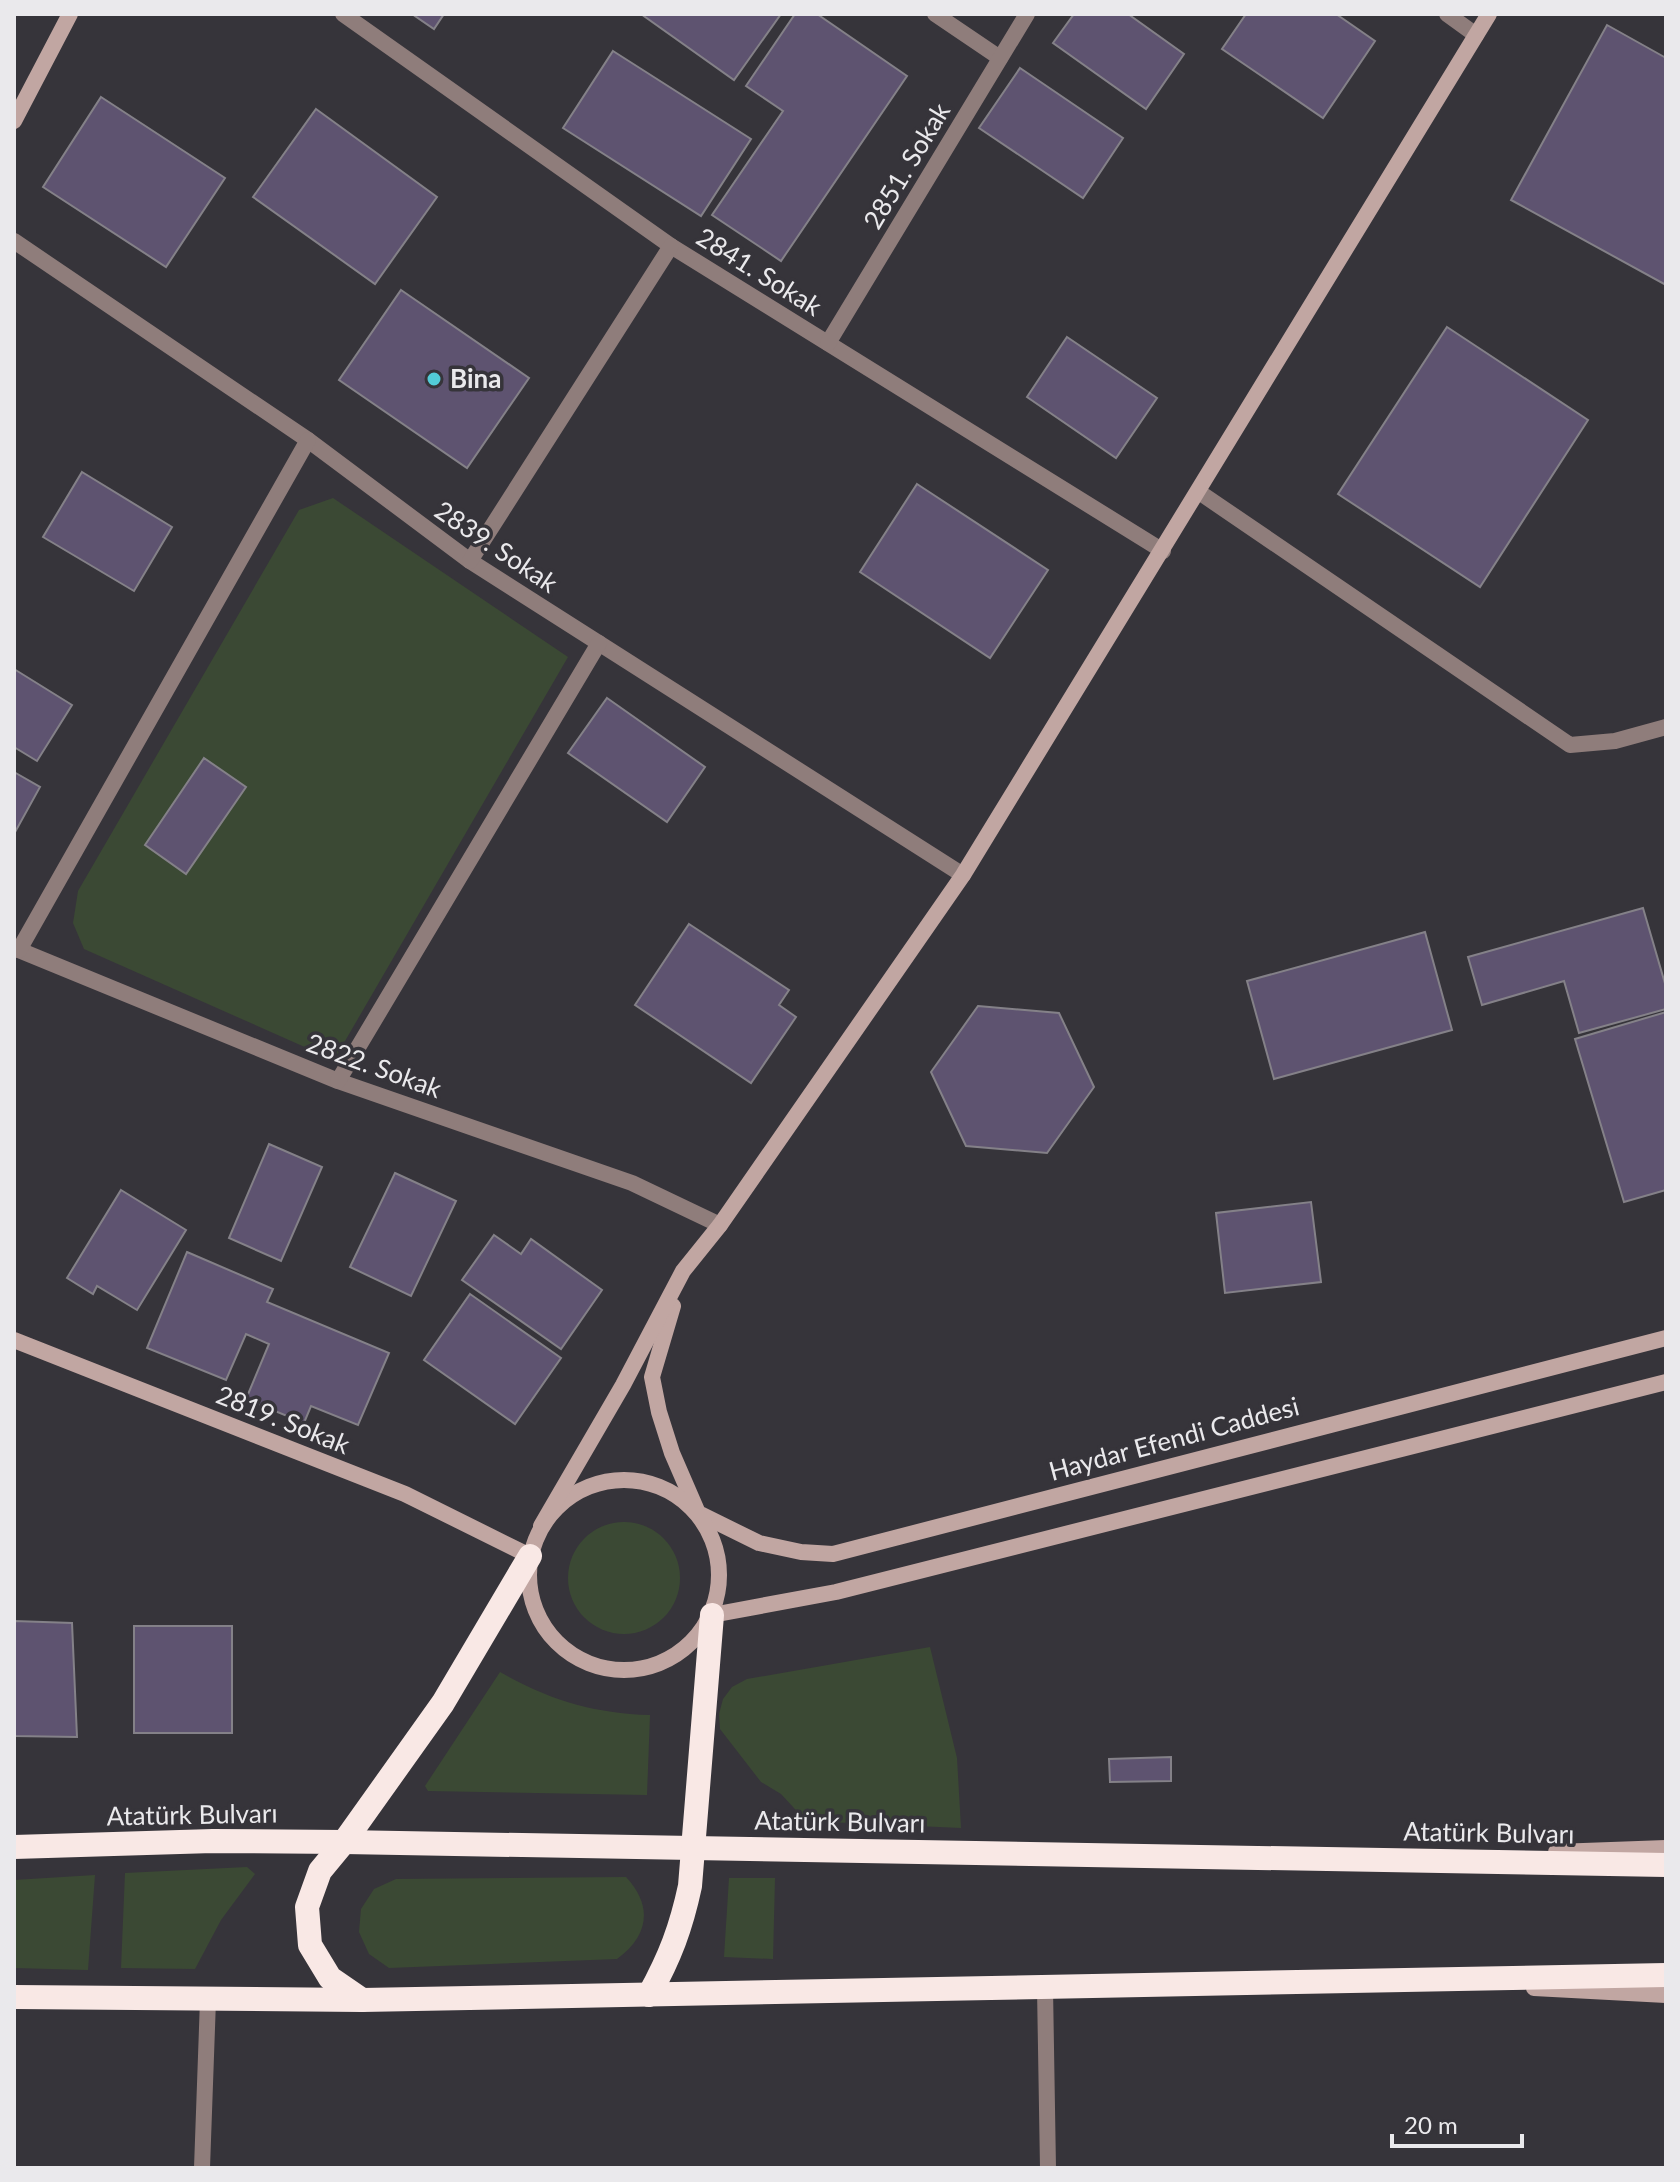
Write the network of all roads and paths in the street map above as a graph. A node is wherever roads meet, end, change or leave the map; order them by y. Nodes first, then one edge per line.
1 (70, 14) edge
2 (343, 14) edge
3 (935, 14) edge
4 (1027, 14) edge
5 (1447, 14) edge
6 (1489, 14) edge
7 (1476, 35) junction
8 (1000, 58) junction
9 (14, 121) edge
10 (14, 241) edge
11 (671, 246) junction
12 (828, 343) junction
13 (308, 440) junction
14 (1199, 492) junction
15 (1163, 551) junction
16 (470, 561) junction
17 (599, 643) junction
18 (1666, 727) edge
19 (963, 875) junction
20 (16, 949) edge
21 (338, 1081) junction
22 (720, 1225) junction
23 (683, 1271) junction
24 (1666, 1338) edge
25 (14, 1340) edge
26 (1666, 1382) edge
27 (698, 1513) junction
28 (541, 1526) junction
29 (530, 1556) junction
30 (712, 1615) junction
31 (344, 1842) junction
32 (14, 1847) edge
33 (692, 1847) junction
34 (1666, 1848) edge
35 (1397, 1859) junction
36 (1666, 1865) edge
37 (1666, 1975) edge
38 (1396, 1982) junction
39 (1045, 1988) junction
40 (649, 1995) junction
41 (1666, 1995) edge
42 (14, 1997) edge
43 (208, 2000) junction
44 (362, 2000) junction
45 (202, 2168) edge
46 (1048, 2168) edge

1 - 9 main road
2 - 11 street, 2841. Sokak
3 - 8 street
4 - 8 street, 2851. Sokak
5 - 7 street
6 - 7 main road
7 - 14 main road
8 - 12 street, 2851. Sokak
10 - 13 street, 2839. Sokak
11 - 12 street, 2841. Sokak
11 - 16 street
12 - 15 street, 2841. Sokak
13 - 16 street, 2839. Sokak
13 - 20 street
14 - 15 main road
14 - 18 street
15 - 19 main road
16 - 17 street, 2839. Sokak
17 - 19 street, 2839. Sokak
17 - 21 street
19 - 22 main road
20 - 21 street, 2822. Sokak
21 - 22 street, 2822. Sokak
22 - 23 main road
23 - 27 main road
23 - 28 main road
24 - 27 main road, Haydar Efendi Caddesi
25 - 29 main road, 2819. Sokak
26 - 30 main road
27 - 28 main road
27 - 30 main road
28 - 29 main road
29 - 30 main road
29 - 31 highway
30 - 33 highway
31 - 32 highway, Atatürk Bulvarı
31 - 33 highway, Atatürk Bulvarı
31 - 44 highway
33 - 35 highway, Atatürk Bulvarı
33 - 40 highway
34 - 35 main road
35 - 36 highway, Atatürk Bulvarı
37 - 38 highway
38 - 39 highway
38 - 41 main road
39 - 40 highway
39 - 46 street
40 - 44 highway
42 - 43 highway
43 - 44 highway
43 - 45 street

